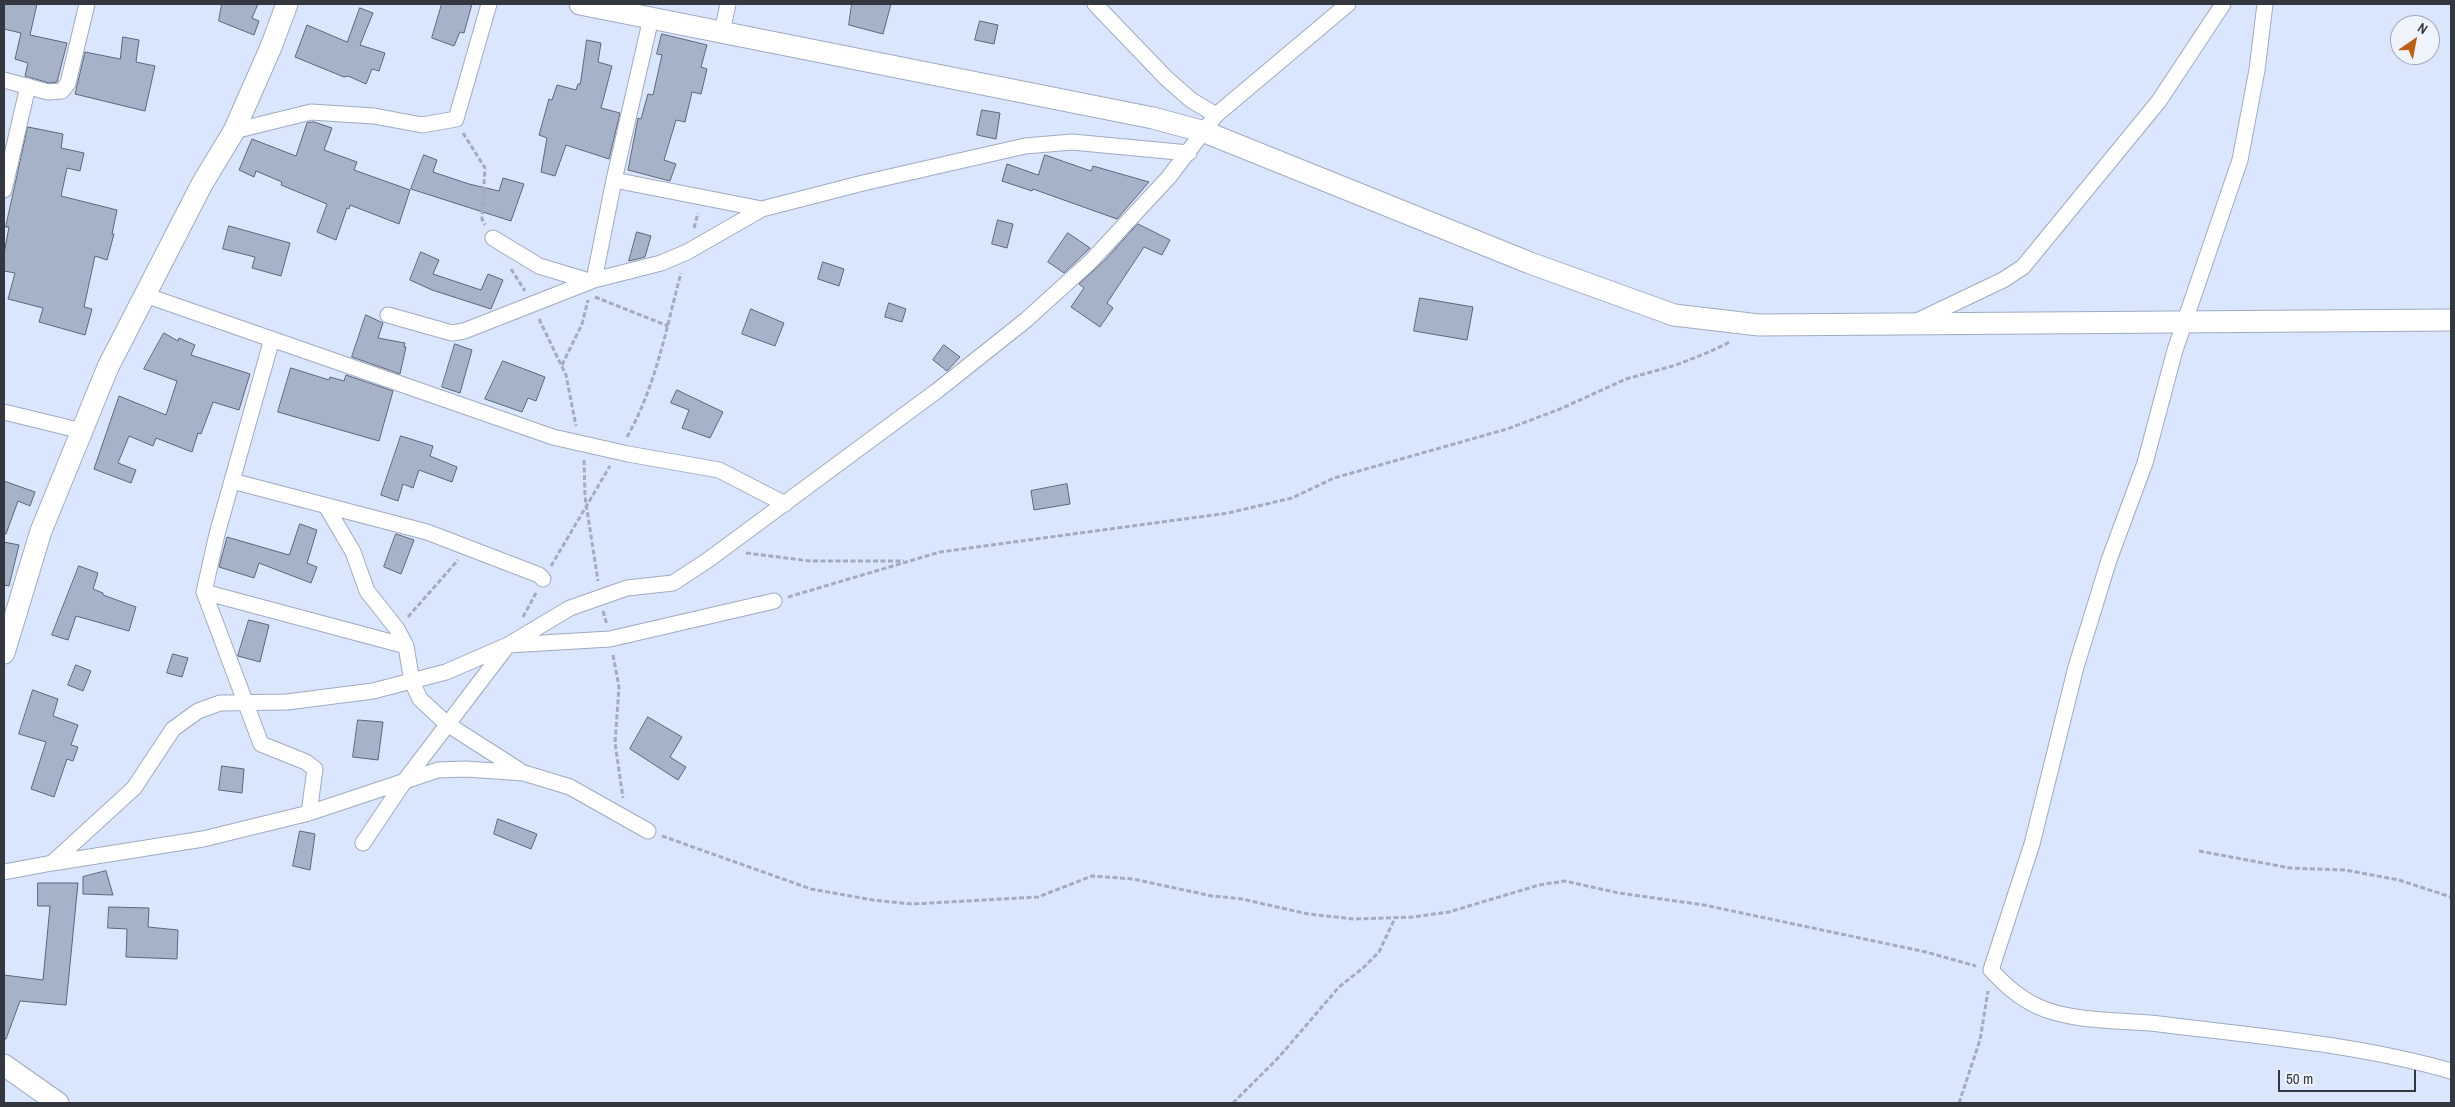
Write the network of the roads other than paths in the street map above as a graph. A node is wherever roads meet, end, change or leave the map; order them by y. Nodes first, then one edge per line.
1 (86, 4) edge
2 (287, 4) edge
3 (489, 4) edge
4 (580, 4) edge
5 (728, 4) edge
6 (1095, 4) edge
7 (1348, 4) edge
8 (2223, 4) edge
9 (2265, 4) edge
10 (651, 18) junction
11 (722, 32) junction
12 (4, 80) edge
13 (28, 86) junction
14 (1210, 124) junction
15 (234, 131) junction
16 (1189, 153) junction
17 (614, 180) junction
18 (4, 190) edge
19 (762, 209) junction
20 (494, 238) road end
21 (591, 280) junction
22 (145, 295) junction
23 (388, 315) dead end
24 (2451, 320) edge
25 (2186, 322) junction
26 (1912, 324) junction
27 (272, 339) junction
28 (4, 412) edge
29 (82, 431) junction
30 (232, 481) junction
31 (785, 504) junction
32 (326, 506) junction
33 (543, 580) road end
34 (204, 592) junction
35 (774, 601) road end
36 (11, 604) edge
37 (508, 645) junction
38 (406, 646) junction
39 (4, 654) edge
40 (412, 682) junction
41 (244, 701) junction
42 (447, 724) junction
43 (524, 773) junction
44 (406, 780) junction
45 (309, 813) junction
46 (648, 831) road end
47 (363, 843) dead end
48 (52, 863) junction
49 (4, 872) edge
50 (4, 1065) edge
51 (2451, 1071) edge
52 (58, 1103) edge

1 - 13 street
2 - 15 street
3 - 15 street
4 - 10 street
5 - 11 street
6 - 14 street
7 - 14 street
8 - 26 street
9 - 25 street
10 - 11 street
10 - 17 street
11 - 14 street
12 - 13 street
13 - 18 street
14 - 16 street
14 - 26 street
15 - 22 street
16 - 19 street
16 - 31 street
17 - 19 street
17 - 21 street
19 - 21 street
20 - 21 street
21 - 23 street
22 - 27 street
22 - 29 street
24 - 25 street
25 - 26 street
25 - 51 street
27 - 30 street
27 - 31 street
28 - 29 street
29 - 36 street
30 - 32 street
30 - 34 street
31 - 37 street
32 - 33 street
32 - 38 street
34 - 38 street
34 - 41 street
35 - 37 street
36 - 39 street
37 - 40 street
37 - 42 street
38 - 40 street
40 - 41 street
40 - 42 street
41 - 45 street
41 - 48 street
42 - 43 street
42 - 44 street
43 - 44 street
43 - 46 street
44 - 45 street
44 - 47 street
45 - 48 street
48 - 49 street
50 - 52 street

